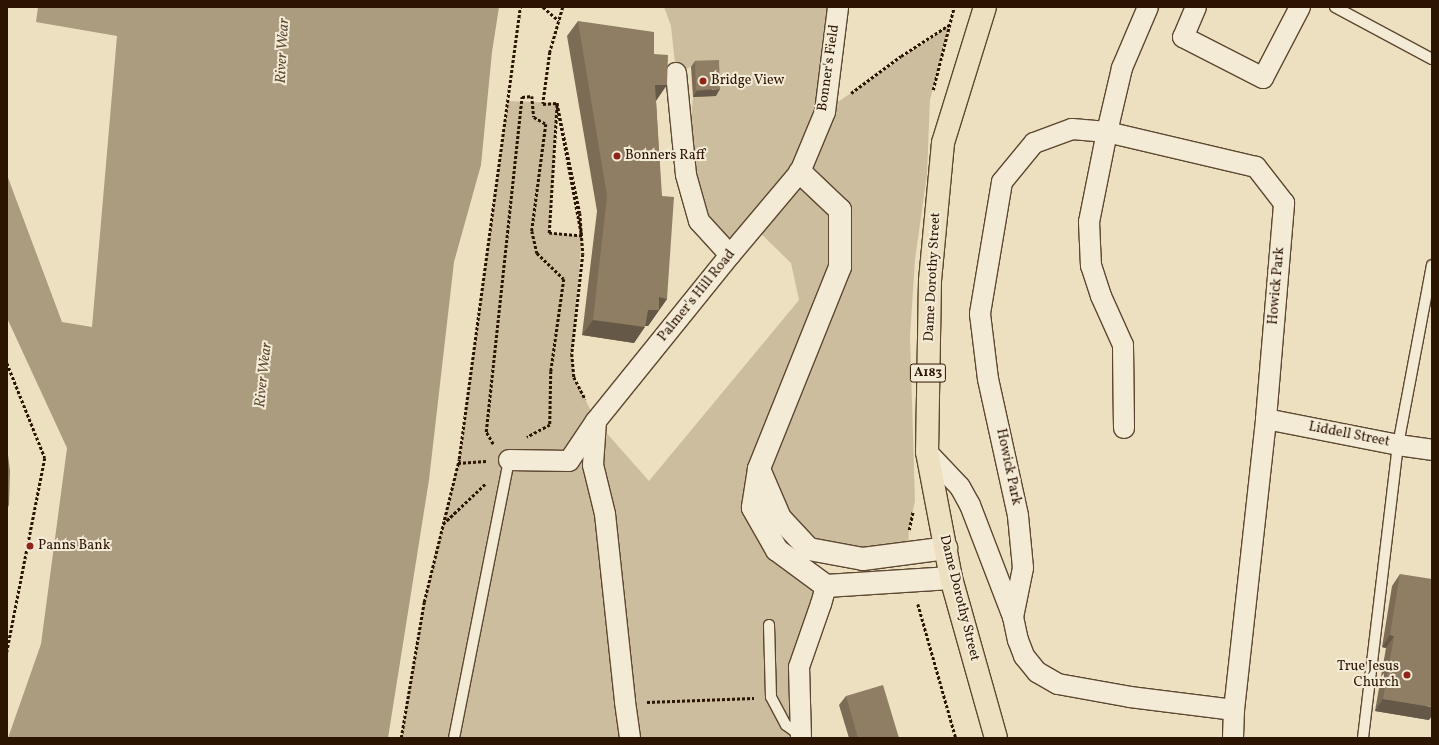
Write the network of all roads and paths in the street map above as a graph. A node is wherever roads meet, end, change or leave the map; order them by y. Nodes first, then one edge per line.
1 (520, 7) edge
2 (543, 7) edge
3 (563, 7) edge
4 (838, 7) edge
5 (985, 7) edge
6 (1148, 7) edge
7 (1196, 7) edge
8 (1300, 7) edge
9 (1335, 7) edge
10 (559, 21) junction
11 (949, 25) dead end
12 (1432, 59) edge
13 (676, 73) dead end
14 (557, 103) junction
15 (825, 112) junction
16 (1107, 132) junction
17 (800, 172) junction
18 (582, 236) junction
19 (730, 255) junction
20 (1432, 265) edge
21 (7, 364) edge
22 (1266, 418) junction
23 (596, 421) junction
24 (1124, 428) dead end
25 (1398, 445) junction
26 (1432, 450) edge
27 (927, 452) junction
28 (509, 460) junction
29 (458, 463) junction
30 (759, 469) junction
31 (444, 524) junction
32 (946, 548) junction
33 (951, 578) junction
34 (826, 586) junction
35 (921, 615) dead end
36 (1013, 617) junction
37 (769, 625) dead end
38 (7, 652) edge
39 (771, 697) junction
40 (625, 702) junction
41 (1234, 710) junction
42 (801, 737) edge
43 (401, 738) edge
44 (454, 738) edge
45 (630, 738) edge
46 (956, 738) edge
47 (996, 738) edge
48 (1233, 738) edge
49 (1363, 738) edge

1 - 29 path
2 - 10 path
3 - 10 path
4 - 15 street, Bonner's Field
5 - 27 main road, Dame Dorothy Street / A183
6 - 16 street
7 - 8 street
9 - 12 lane
10 - 14 path
11 - 15 path
13 - 19 street
14 - 18 path
14 - 18 path
15 - 17 street, Bonner's Field
16 - 22 street, Howick Park
16 - 24 street
16 - 36 street, Howick Park
17 - 19 street, Palmer's Hill Road
17 - 30 street
18 - 23 path
19 - 23 street, Palmer's Hill Road
20 - 25 lane
21 - 38 path
22 - 25 street, Liddell Street
22 - 41 street, Howick Park
23 - 28 street, Palmer's Hill Road
23 - 40 street
25 - 26 street, Liddell Street
25 - 49 lane
27 - 32 main road, Dame Dorothy Street / A183
27 - 36 street
28 - 28 path
28 - 29 path
28 - 31 path
28 - 44 lane
29 - 31 path
30 - 32 street
30 - 34 street
31 - 43 path
32 - 33 main road, Dame Dorothy Street / A183
33 - 34 street
33 - 47 main road, Dame Dorothy Street / A183
34 - 42 street
35 - 46 path
36 - 41 street, Howick Park
37 - 39 lane
39 - 40 path
39 - 42 lane
40 - 45 street
41 - 48 street, Howick Park

